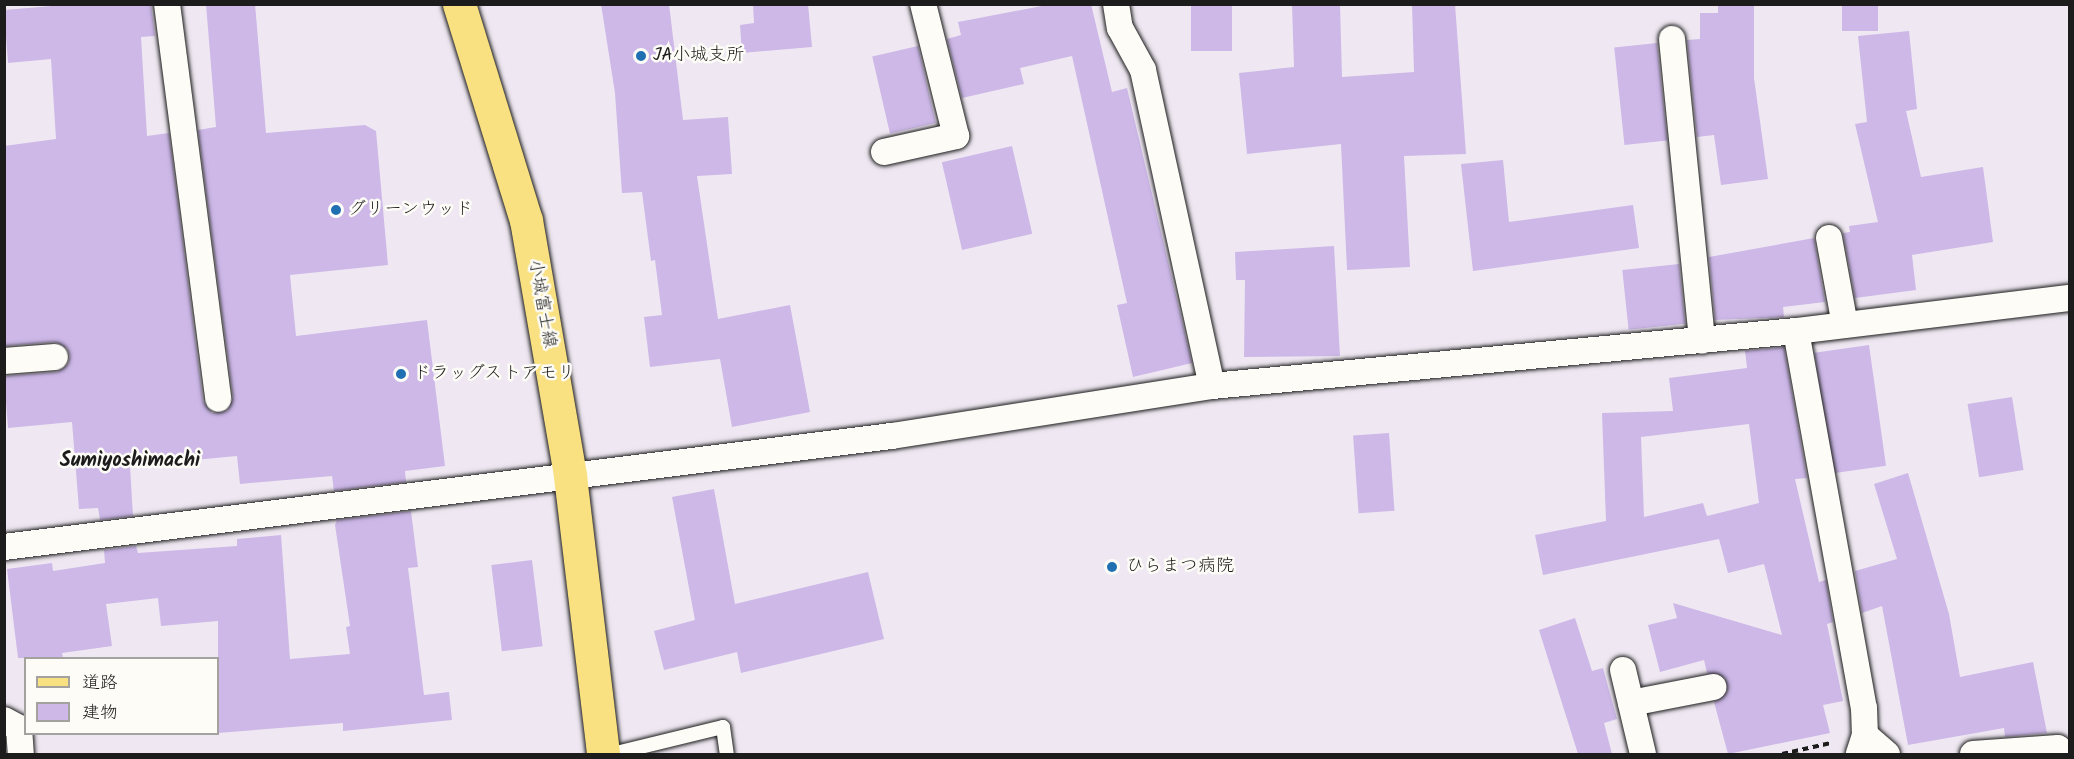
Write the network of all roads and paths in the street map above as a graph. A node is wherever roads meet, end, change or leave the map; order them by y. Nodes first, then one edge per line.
1 (166, 4) edge
2 (459, 4) edge
3 (923, 4) edge
4 (1116, 4) edge
5 (1672, 39) dead end
6 (884, 153) dead end
7 (1829, 238) dead end
8 (2070, 298) edge
9 (1845, 325) junction
10 (1796, 331) junction
11 (1702, 341) junction
12 (55, 357) dead end
13 (4, 361) edge
14 (1212, 386) junction
15 (218, 399) dead end
16 (570, 476) junction
17 (4, 547) edge
18 (1623, 670) dead end
19 (1713, 687) dead end
20 (1631, 703) junction
21 (4, 720) edge
22 (1862, 745) edge
23 (21, 754) edge
24 (603, 754) edge
25 (612, 754) edge
26 (727, 754) edge
27 (1643, 754) edge
28 (1782, 754) edge
29 (1887, 754) edge
30 (1973, 754) edge
31 (2059, 754) edge

1 - 15 street
2 - 16 main road, 小城富士線
3 - 6 street
4 - 14 street
5 - 11 street
7 - 9 street
8 - 9 street
9 - 10 street
10 - 11 street
10 - 22 street
11 - 14 street
12 - 13 street
14 - 16 street
16 - 17 street
16 - 24 main road, 小城富士線
18 - 20 street
19 - 20 street
20 - 27 street
21 - 23 street
22 - 28 path
22 - 29 street
25 - 26 lane
30 - 31 street

